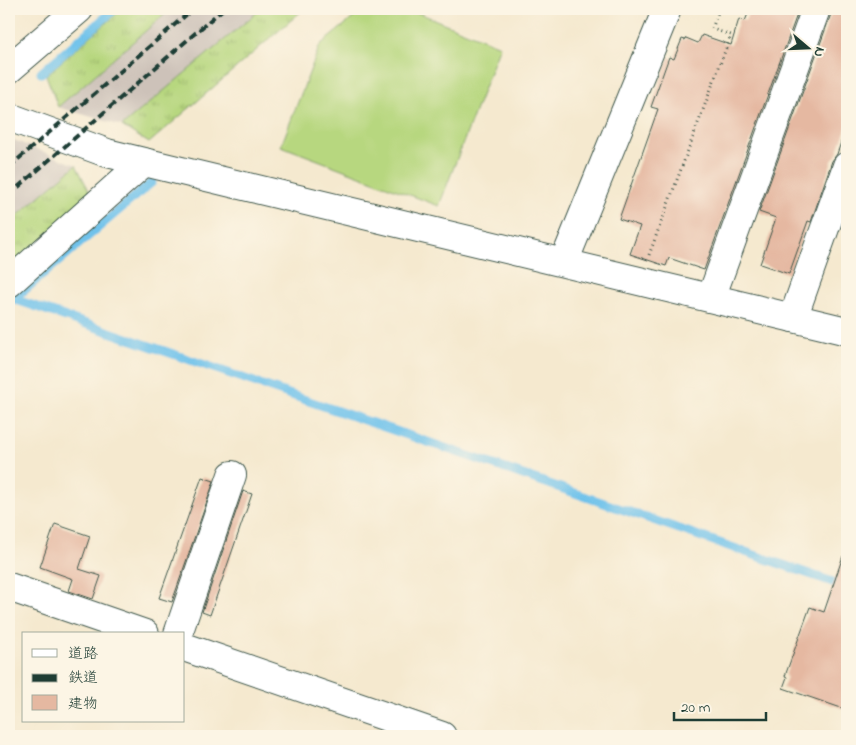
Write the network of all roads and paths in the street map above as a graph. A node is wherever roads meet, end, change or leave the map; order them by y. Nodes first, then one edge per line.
1 (79, 9) edge
2 (667, 9) edge
3 (719, 9) edge
4 (816, 9) edge
5 (9, 69) edge
6 (9, 117) edge
7 (144, 162) junction
8 (847, 166) edge
9 (564, 262) junction
10 (640, 281) junction
11 (9, 283) edge
12 (711, 298) junction
13 (793, 318) junction
14 (847, 331) edge
15 (232, 475) dead end
16 (9, 587) edge
17 (139, 632) edge
18 (179, 632) edge
19 (185, 647) edge
20 (442, 736) edge

1 - 5 street
2 - 9 street
3 - 10 path
4 - 12 street
6 - 7 street
7 - 9 street
7 - 11 street
8 - 13 street
9 - 10 street
10 - 12 street
12 - 13 street
13 - 14 street
15 - 18 street
16 - 17 street
19 - 20 street

